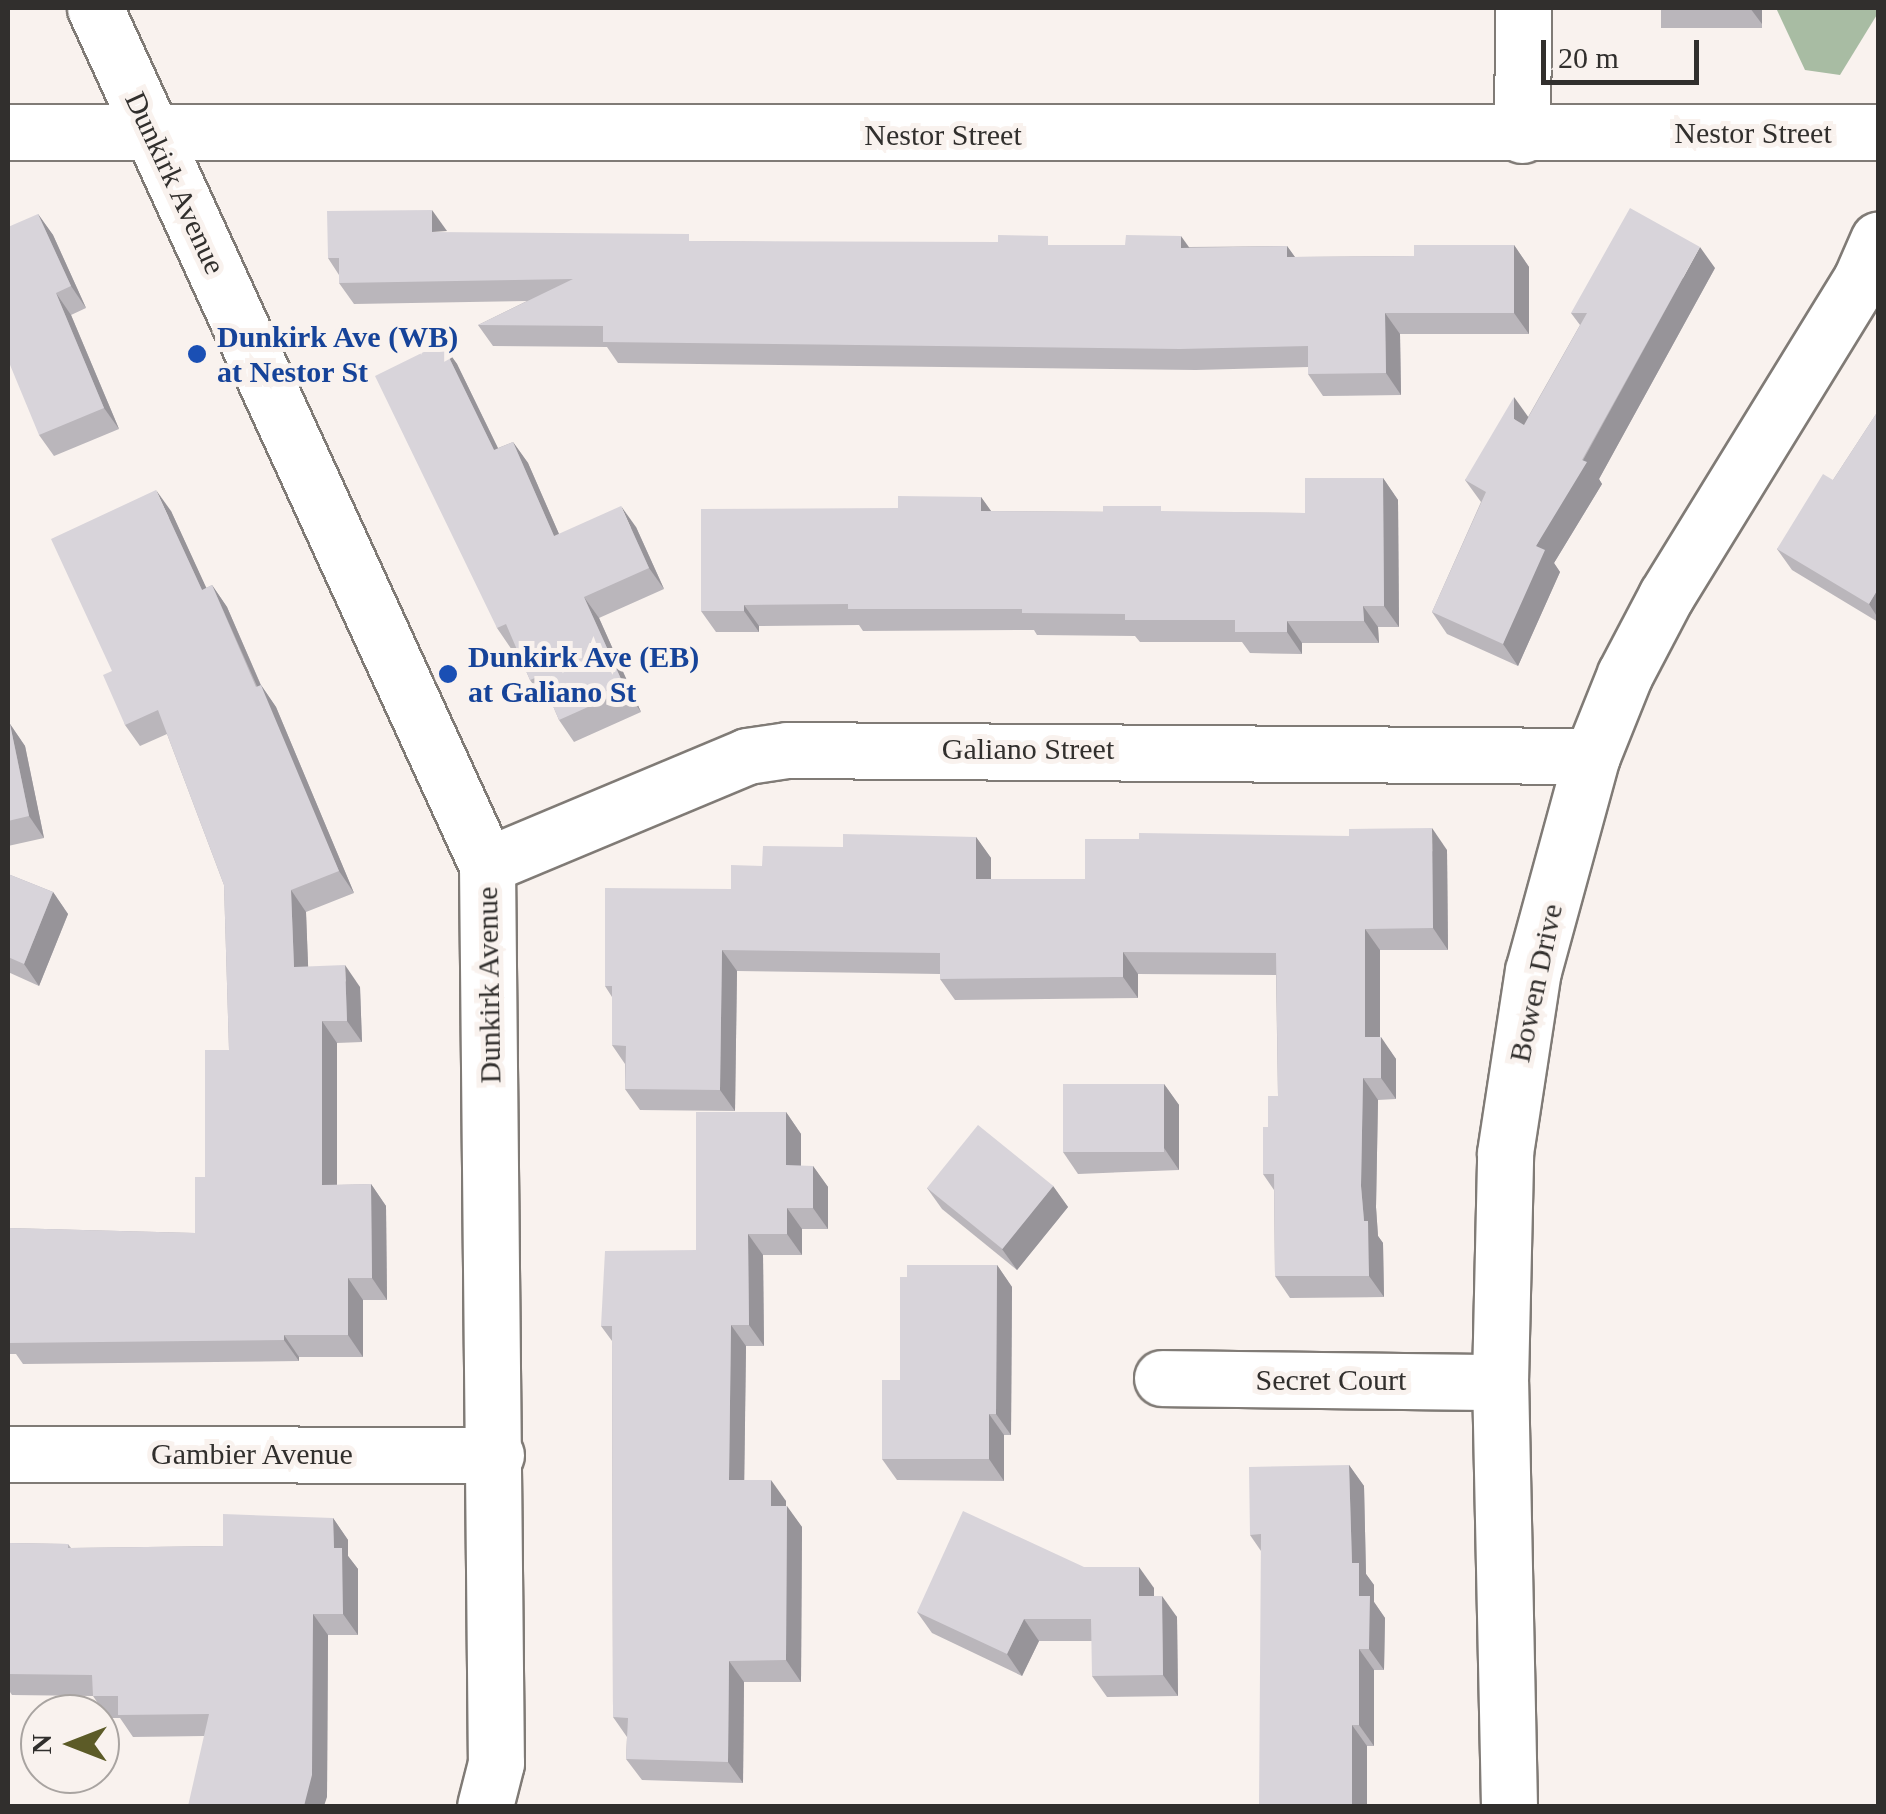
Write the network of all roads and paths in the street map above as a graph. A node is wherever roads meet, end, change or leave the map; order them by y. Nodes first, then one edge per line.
1 (95, 8) edge
2 (1522, 8) edge
3 (8, 132) edge
4 (1878, 132) edge
5 (151, 133) junction
6 (1522, 134) junction
7 (1878, 240) edge
8 (1592, 756) junction
9 (487, 865) junction
10 (1162, 1378) dead end
11 (1500, 1382) junction
12 (8, 1454) edge
13 (496, 1455) junction
14 (484, 1806) edge
15 (1509, 1806) edge

1 - 5 street, Dunkirk Avenue
2 - 6 street
3 - 5 street, Nestor Street
4 - 6 street, Nestor Street
5 - 6 street, Nestor Street
5 - 9 street, Dunkirk Avenue
7 - 8 street, Bowen Drive
8 - 9 street, Galiano Street
8 - 11 street, Bowen Drive
9 - 13 street, Dunkirk Avenue
10 - 11 street, Secret Court
11 - 15 street, Bowen Drive
12 - 13 street, Gambier Avenue
13 - 14 street, Dunkirk Avenue

